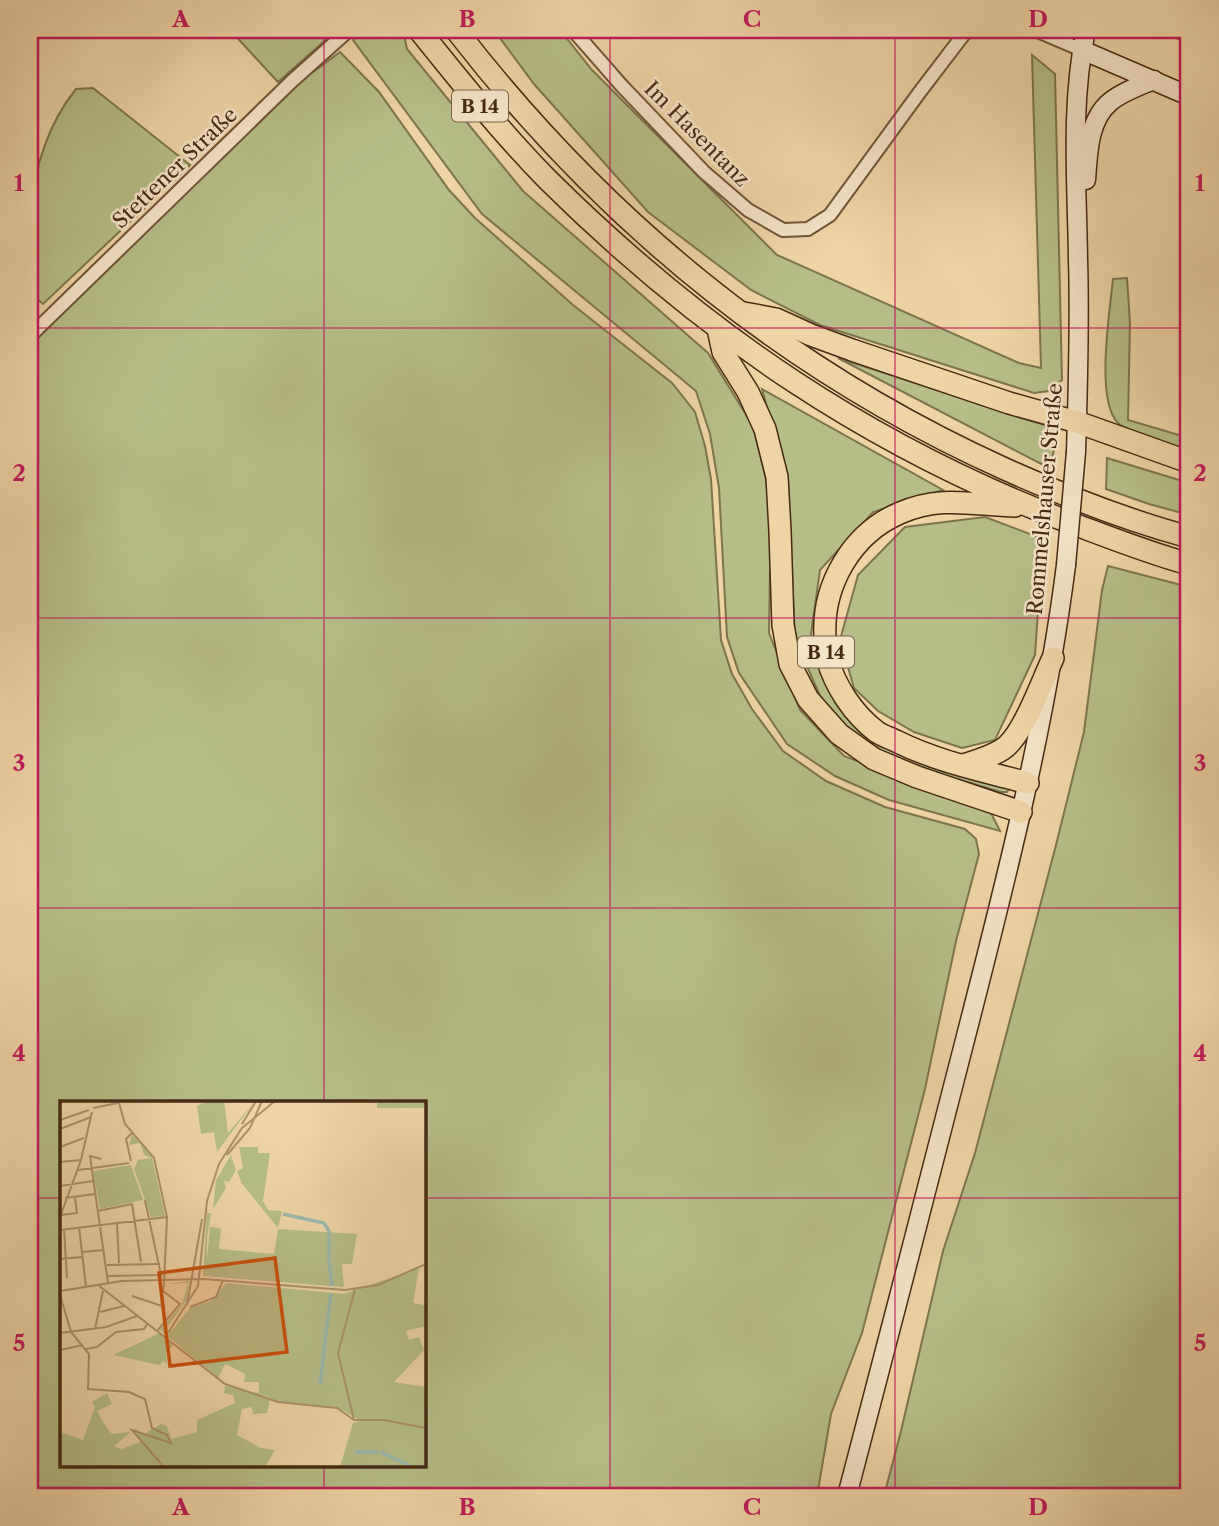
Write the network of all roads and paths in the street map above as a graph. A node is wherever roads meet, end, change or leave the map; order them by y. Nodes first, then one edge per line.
1 (349, 30) edge
2 (419, 30) edge
3 (456, 30) edge
4 (573, 30) edge
5 (970, 30) edge
6 (1035, 30) edge
7 (1086, 30) edge
8 (1181, 30) edge
9 (1189, 36) edge
10 (1082, 50) junction
11 (1154, 80) junction
12 (1189, 96) edge
13 (1078, 260) junction
14 (740, 313) junction
15 (718, 329) junction
16 (30, 336) edge
17 (1077, 422) junction
18 (1189, 462) edge
19 (1028, 506) junction
20 (1189, 537) edge
21 (1189, 564) edge
22 (1053, 658) junction
23 (962, 765) junction
24 (1028, 783) junction
25 (1021, 813) junction
26 (847, 1496) edge

1 - 16 street, Stettener Straße
2 - 15 highway, B 14
3 - 14 highway, B 14
4 - 5 street, Im Hasentanz
6 - 10 street
7 - 10 main road, Rommelshauser Straße
8 - 9 street
10 - 11 main road
10 - 13 main road, Rommelshauser Straße
11 - 12 main road
11 - 13 main road
13 - 17 main road, Rommelshauser Straße
14 - 17 highway
14 - 20 highway, B 14
15 - 19 highway, B 14
15 - 25 highway
17 - 18 highway
17 - 22 main road, Rommelshauser Straße, bridge
19 - 21 highway, B 14
19 - 23 highway, B 14
22 - 23 highway
22 - 24 main road, Rommelshauser Straße
23 - 24 highway, B 14
24 - 25 main road, Rommelshauser Straße
25 - 26 main road, Rommelshauser Straße

